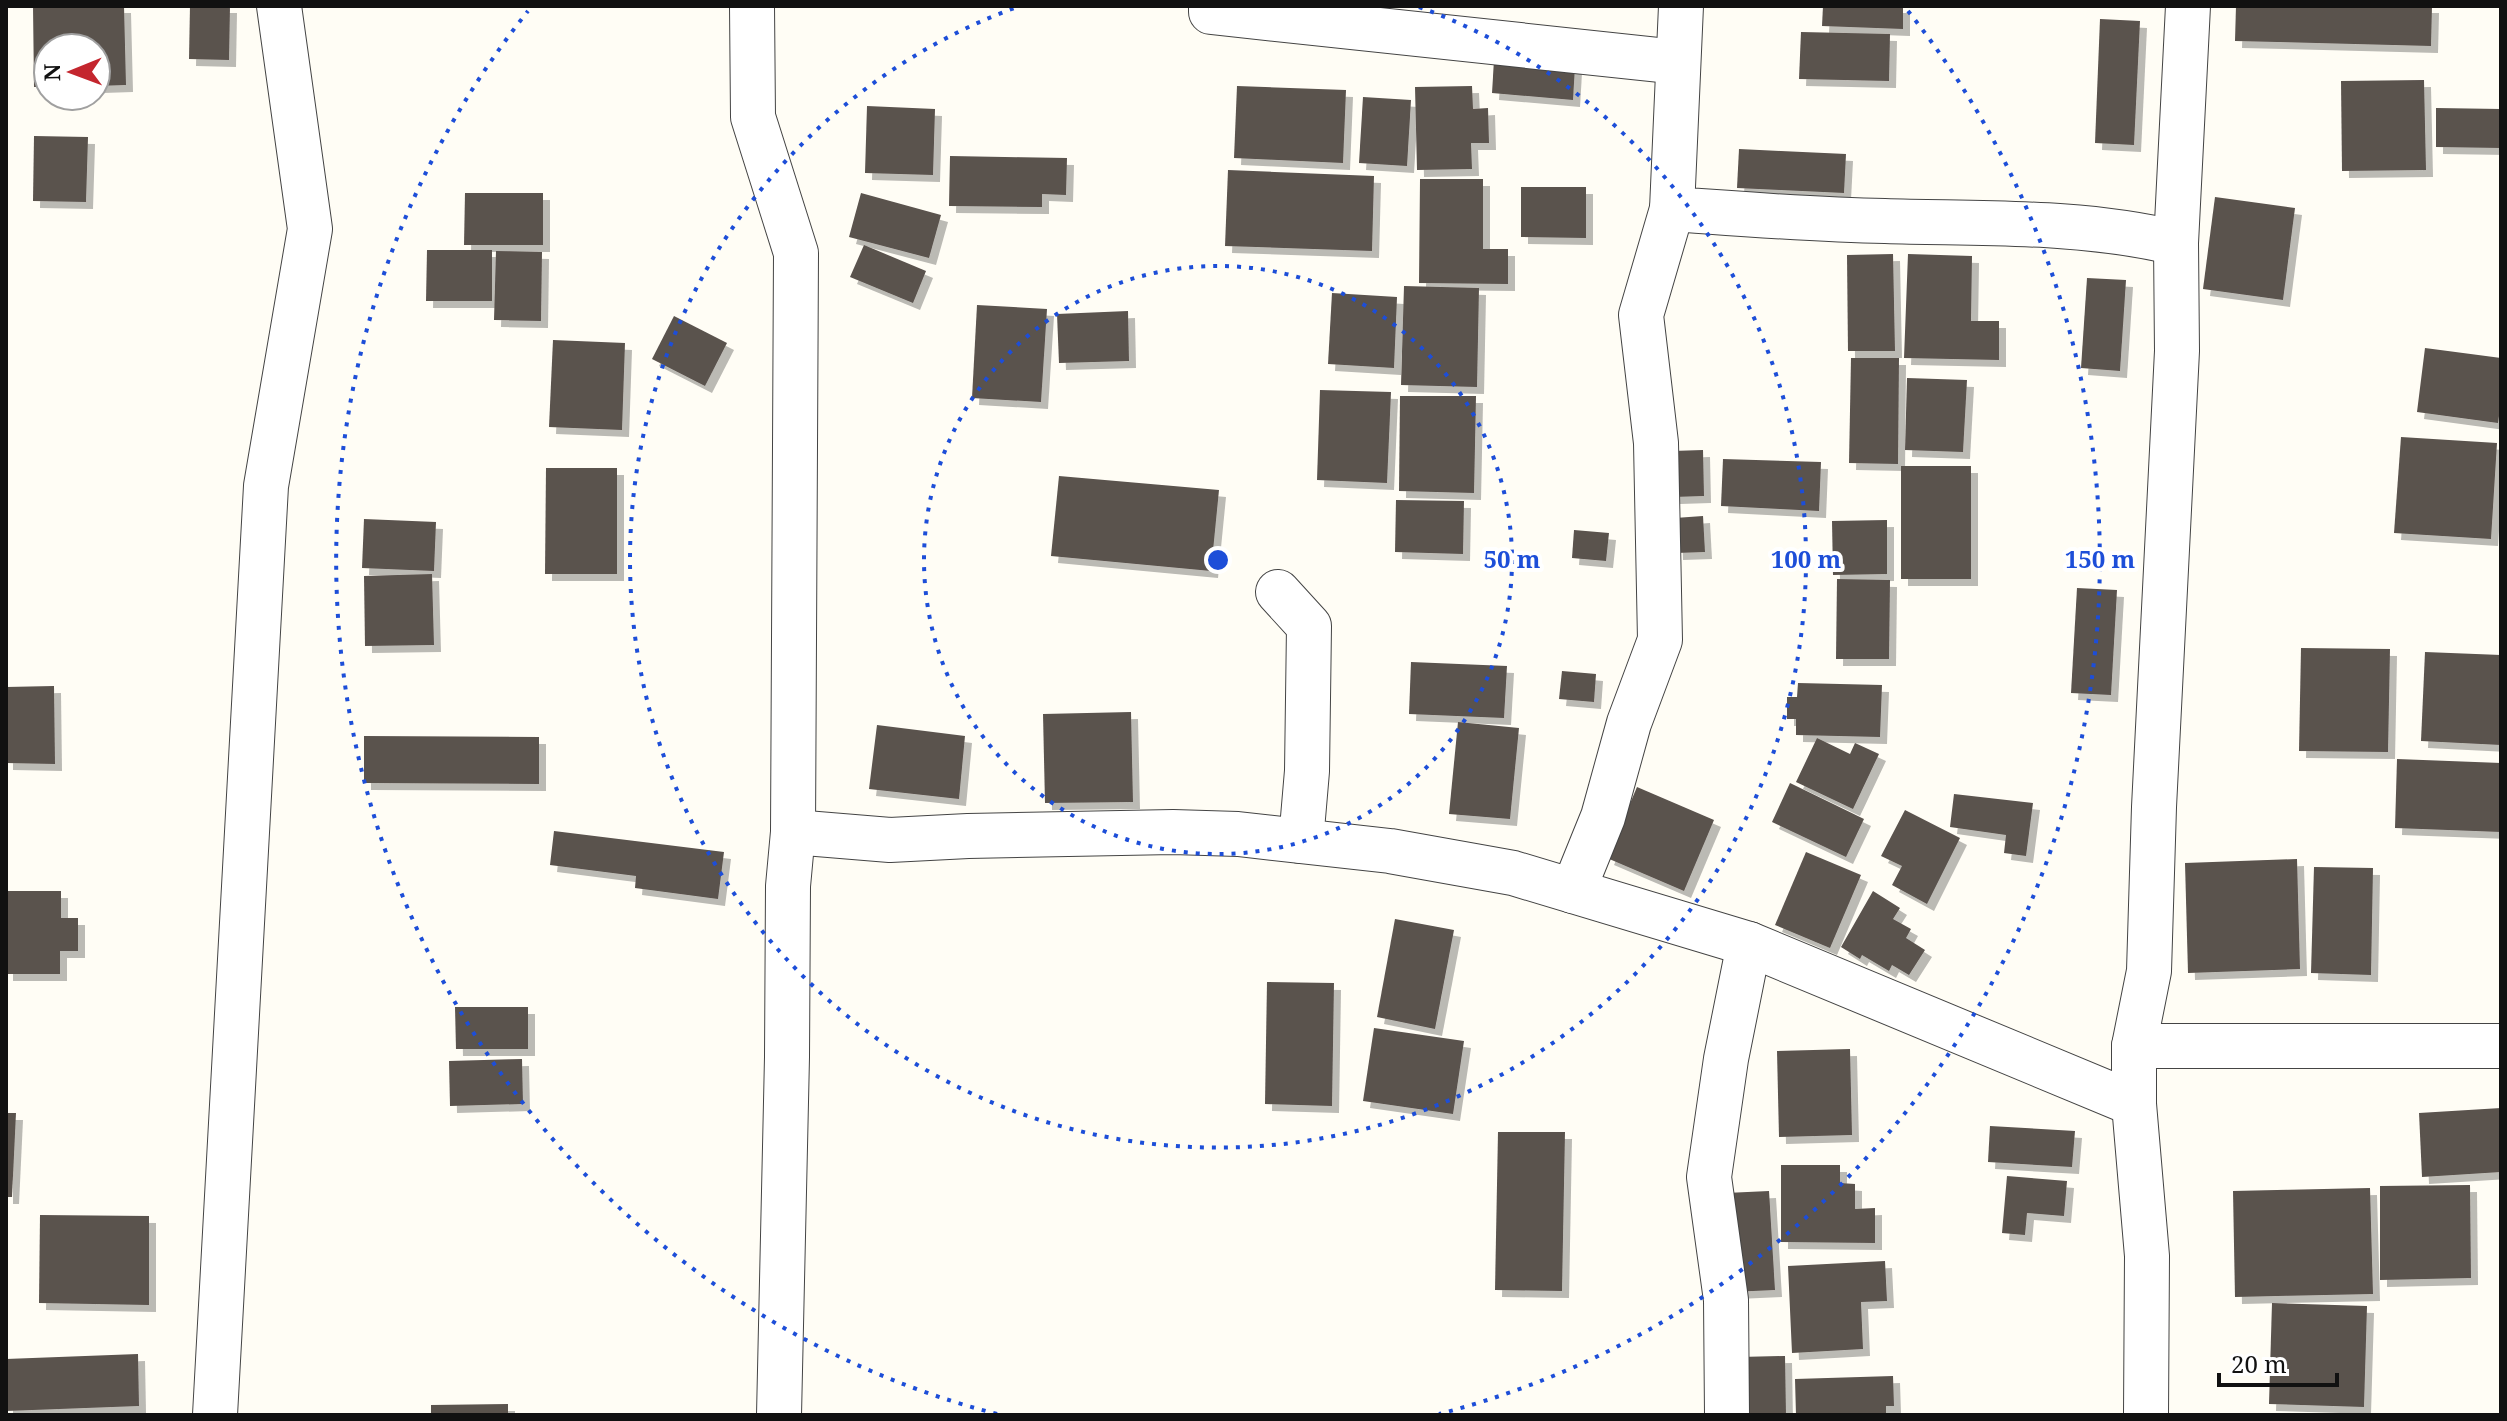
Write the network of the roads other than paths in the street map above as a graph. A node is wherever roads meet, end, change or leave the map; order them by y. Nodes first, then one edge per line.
1 (279, 6) edge
2 (752, 6) edge
3 (1211, 6) edge
4 (1681, 6) edge
5 (2188, 6) edge
6 (1678, 62) junction
7 (1672, 209) junction
8 (2176, 243) junction
9 (1278, 592) dead end
10 (793, 832) junction
11 (1301, 841) junction
12 (1573, 891) junction
13 (1749, 944) junction
14 (2134, 1046) junction
15 (2501, 1046) edge
16 (2134, 1104) junction
17 (215, 1415) edge
18 (779, 1415) edge
19 (1727, 1415) edge
20 (2146, 1415) edge

1 - 17 street
2 - 10 street
3 - 6 street
4 - 6 street
5 - 8 street
6 - 7 street
7 - 8 street
7 - 12 street
8 - 14 street
9 - 11 street
10 - 11 street
10 - 18 street
11 - 12 street
12 - 13 street
13 - 16 street
13 - 19 street
14 - 15 street
14 - 16 street
16 - 20 street

